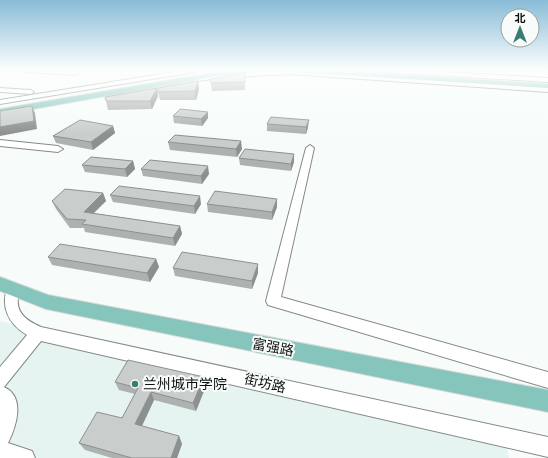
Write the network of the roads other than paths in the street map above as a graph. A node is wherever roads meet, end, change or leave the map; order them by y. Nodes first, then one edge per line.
1 (25, 91) edge
2 (65, 91) edge
3 (86, 91) edge
4 (92, 91) edge
5 (114, 91) edge
6 (48, 95) junction
7 (62, 96) junction
8 (0, 102) edge
9 (0, 107) edge
10 (0, 113) edge
11 (0, 144) edge
12 (310, 148) dead end
13 (58, 149) dead end
14 (6, 287) edge
15 (38, 333) junction
16 (0, 380) edge
17 (548, 380) edge
18 (0, 394) edge
19 (548, 401) edge
20 (0, 438) edge
21 (548, 447) edge
22 (0, 451) edge
23 (25, 458) edge

1 - 6 street
2 - 7 street
3 - 7 street
4 - 7 main road
5 - 10 street
6 - 7 street
6 - 8 street
7 - 9 main road
7 - 10 main road
11 - 13 street
12 - 17 street
14 - 15 street, 街坊路
14 - 19 main road, 富强路
15 - 16 street
15 - 21 street, 街坊路
18 - 20 street
22 - 23 street

